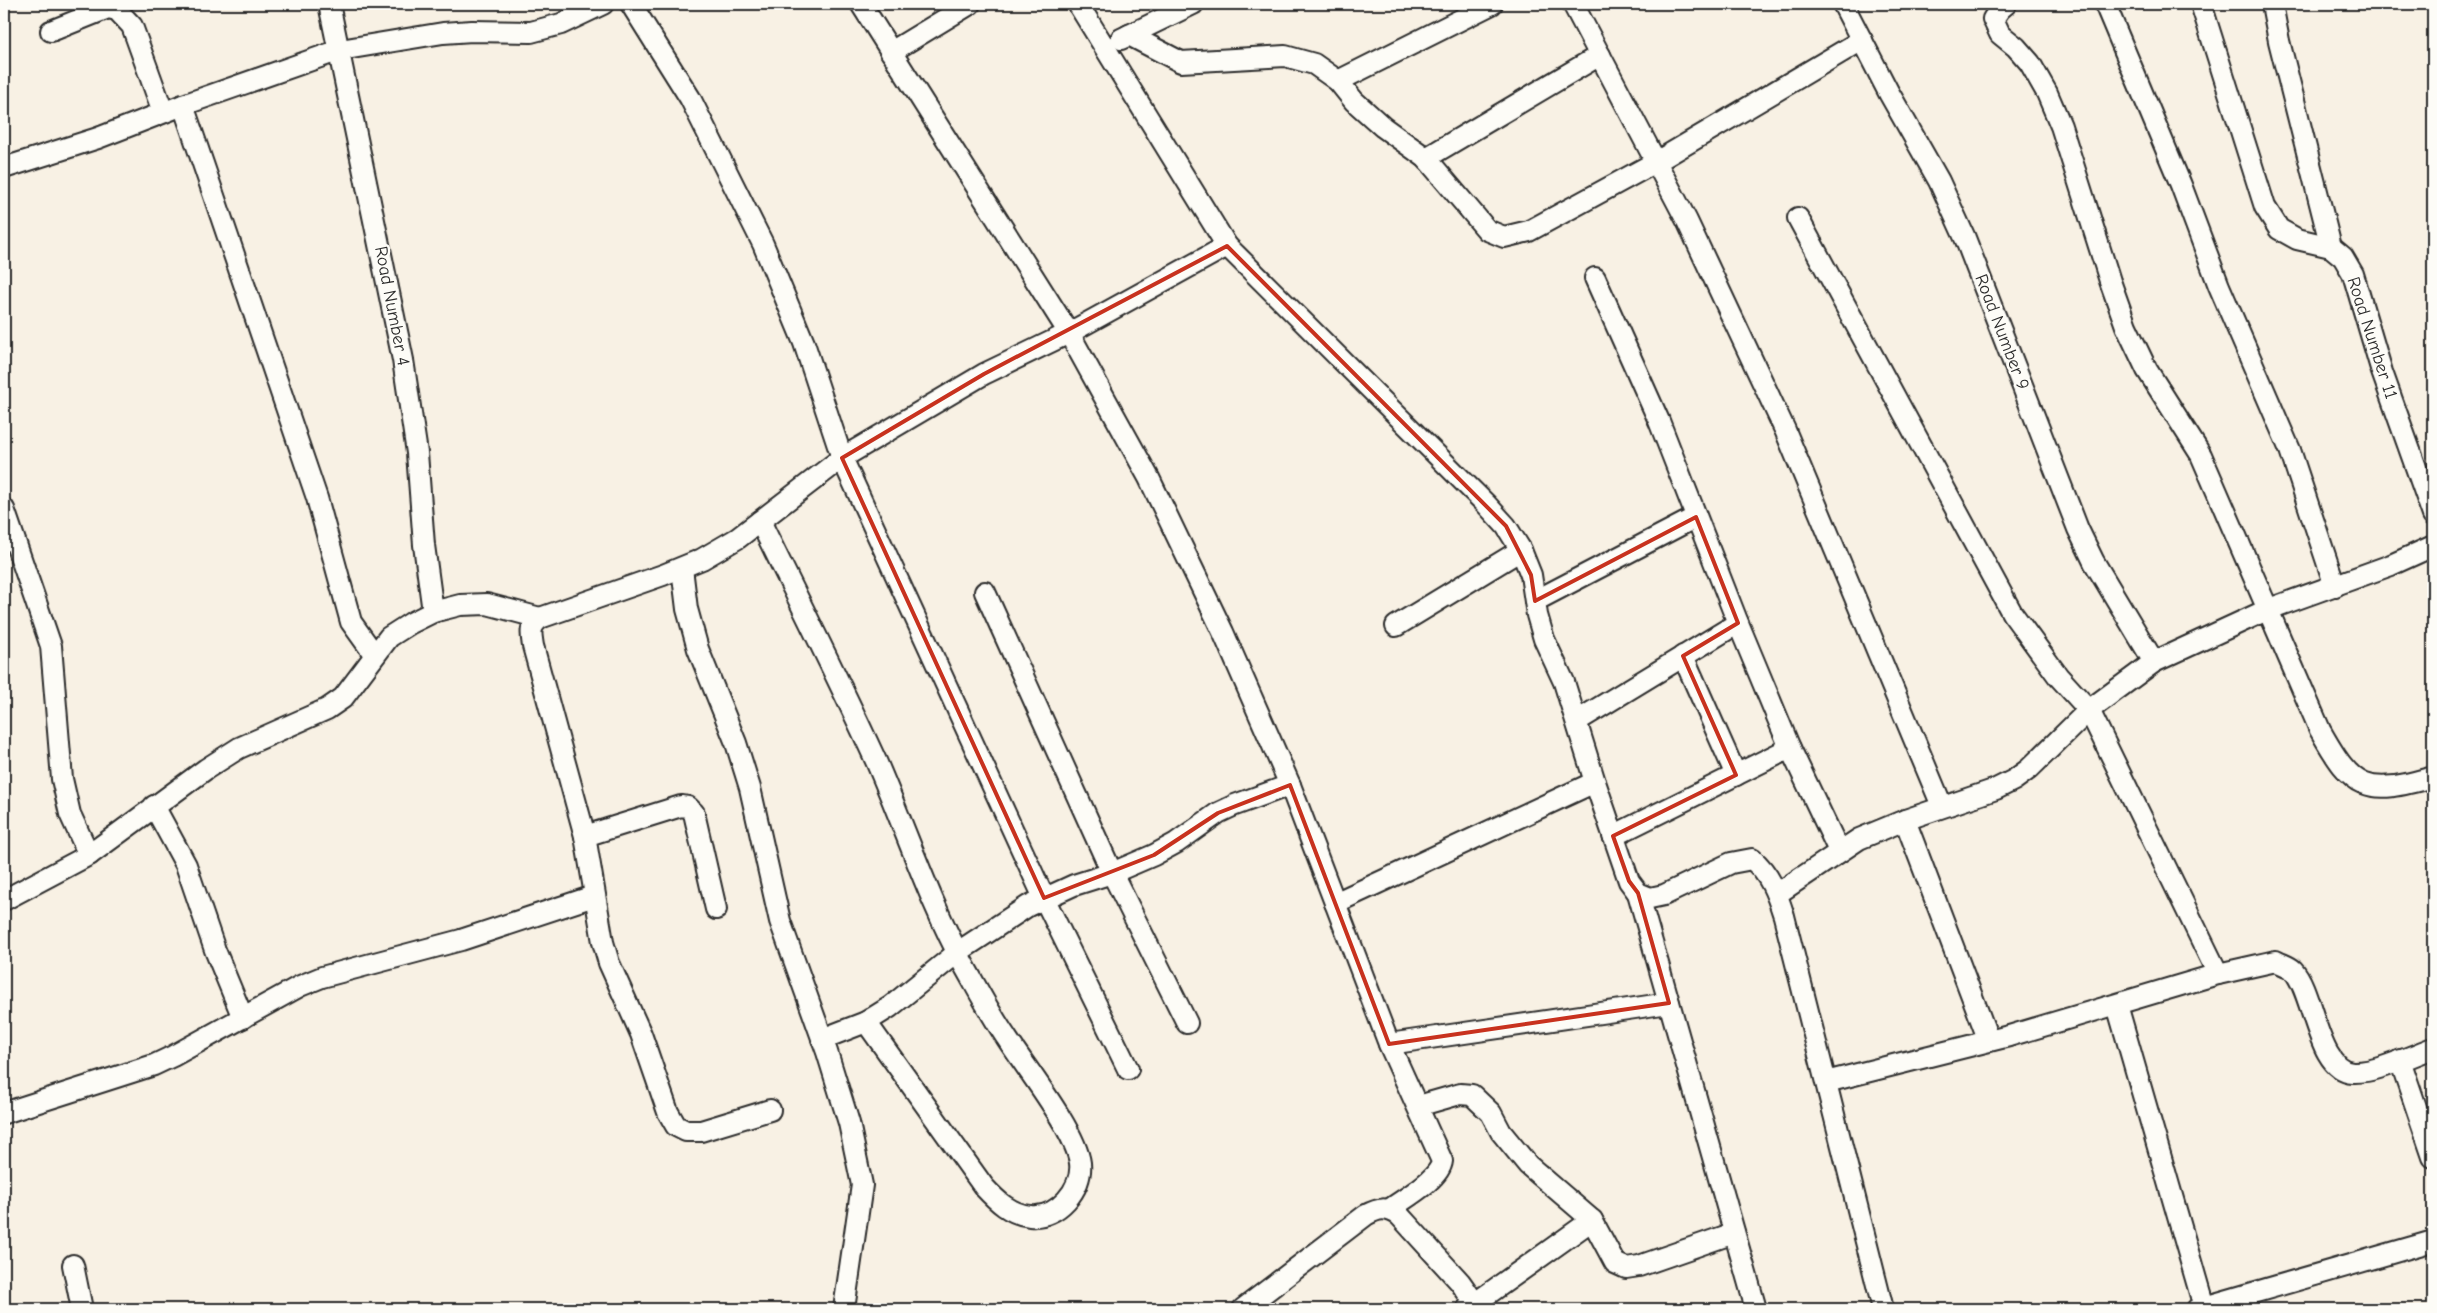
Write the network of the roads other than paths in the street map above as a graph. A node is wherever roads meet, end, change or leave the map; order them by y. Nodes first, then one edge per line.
1 (329, 4) edge
2 (603, 4) edge
3 (631, 4) edge
4 (860, 4) edge
5 (970, 4) edge
6 (1078, 4) edge
7 (1193, 4) edge
8 (1492, 4) edge
9 (1573, 4) edge
10 (1843, 4) edge
11 (2006, 4) edge
12 (2104, 4) edge
13 (2201, 4) edge
14 (2272, 4) edge
15 (1988, 12) edge
16 (51, 31) dead end
17 (1129, 35) junction
18 (1862, 40) junction
19 (1104, 47) junction
20 (340, 50) junction
21 (891, 52) junction
22 (1600, 55) junction
23 (1338, 81) junction
24 (182, 105) junction
25 (163, 112) junction
26 (1426, 158) junction
27 (1656, 162) junction
28 (4, 168) edge
29 (1798, 218) dead end
30 (1227, 246) junction
31 (2331, 247) junction
32 (1595, 278) dead end
33 (1069, 333) junction
34 (842, 458) junction
35 (4, 509) edge
36 (2433, 514) edge
37 (1696, 517) junction
38 (760, 521) junction
39 (2433, 546) edge
40 (1521, 550) junction
41 (682, 568) junction
42 (2335, 586) junction
43 (985, 592) dead end
44 (1535, 601) junction
45 (2269, 609) junction
46 (433, 612) junction
47 (540, 618) junction
48 (1738, 623) junction
49 (1396, 626) dead end
50 (374, 654) junction
51 (1684, 656) junction
52 (2154, 662) junction
53 (2090, 710) junction
54 (1577, 721) junction
55 (1790, 748) junction
56 (1736, 775) junction
57 (2433, 778) edge
58 (1595, 782) junction
59 (1290, 785) junction
60 (154, 806) junction
61 (1942, 806) junction
62 (1905, 820) junction
63 (584, 836) junction
64 (1614, 836) junction
65 (1839, 851) junction
66 (89, 855) junction
67 (1112, 872) junction
68 (1638, 892) junction
69 (1777, 894) junction
70 (594, 896) junction
71 (1044, 898) junction
72 (4, 900) edge
73 (1335, 902) junction
74 (716, 909) dead end
75 (958, 952) junction
76 (2218, 974) junction
77 (1669, 1004) junction
78 (2117, 1005) junction
79 (243, 1018) junction
80 (866, 1022) junction
81 (1187, 1023) dead end
82 (822, 1040) junction
83 (1989, 1041) junction
84 (1389, 1044) junction
85 (2433, 1048) edge
86 (2400, 1060) junction
87 (1128, 1069) dead end
88 (1826, 1082) junction
89 (1418, 1106) junction
90 (770, 1110) dead end
91 (4, 1112) edge
92 (2433, 1157) edge
93 (1390, 1209) junction
94 (1592, 1220) junction
95 (1734, 1233) junction
96 (2433, 1241) edge
97 (74, 1265) dead end
98 (1474, 1307) edge
99 (2200, 1308) edge
100 (82, 1309) edge
101 (844, 1309) edge
102 (1243, 1309) edge
103 (1756, 1309) edge
104 (1882, 1309) edge

1 - 20 street, Road Number 4
2 - 20 street
3 - 34 street
4 - 21 street
5 - 21 street
6 - 19 street
7 - 17 street
8 - 23 street
9 - 22 street
10 - 18 street, Road Number 9
11 - 15 street
12 - 42 street
13 - 31 street
14 - 31 street
15 - 45 street
16 - 25 street
17 - 19 street
17 - 23 street
18 - 27 street
18 - 52 street, Road Number 9
19 - 30 street
20 - 24 street
20 - 46 street, Road Number 4
21 - 33 street
22 - 26 street
22 - 27 street
23 - 26 street
24 - 25 street
24 - 50 street
25 - 28 street
26 - 27 street
27 - 61 street
29 - 53 street
30 - 33 street
30 - 40 street
31 - 36 street, Road Number 11
32 - 37 street
33 - 34 street
33 - 59 street
34 - 38 street
34 - 71 street
35 - 66 street
37 - 44 street
37 - 48 street
38 - 41 street
38 - 75 street
39 - 42 street
40 - 44 street
40 - 49 street
41 - 47 street
41 - 82 street
42 - 45 street
43 - 67 street
44 - 54 street
45 - 52 street
45 - 57 street
46 - 47 street
46 - 50 street
47 - 63 street
48 - 51 street
48 - 55 street
50 - 60 street
51 - 54 street
51 - 56 street
52 - 53 street
53 - 61 street
53 - 76 street
54 - 58 street
55 - 56 street
55 - 65 street
56 - 64 street
58 - 64 street
58 - 73 street
59 - 67 street
59 - 73 street
60 - 66 street
60 - 79 street
61 - 62 street
62 - 65 street
62 - 83 street
63 - 70 street
63 - 74 street
64 - 68 street
65 - 69 street
66 - 72 street
67 - 71 street
67 - 81 street
68 - 69 street
68 - 77 street
69 - 88 street
70 - 79 street
70 - 90 street
71 - 75 street
71 - 87 street
73 - 84 street
75 - 80 street
75 - 80 street
76 - 78 street
76 - 86 street
77 - 84 street
77 - 95 street
78 - 83 street
78 - 99 street
79 - 91 street
80 - 82 street
82 - 101 street
83 - 88 street
84 - 89 street
85 - 86 street
86 - 92 street
88 - 104 street
89 - 93 street
89 - 94 street
93 - 98 street
93 - 102 street
94 - 95 street
94 - 98 street
95 - 103 street
96 - 99 street
97 - 100 street

